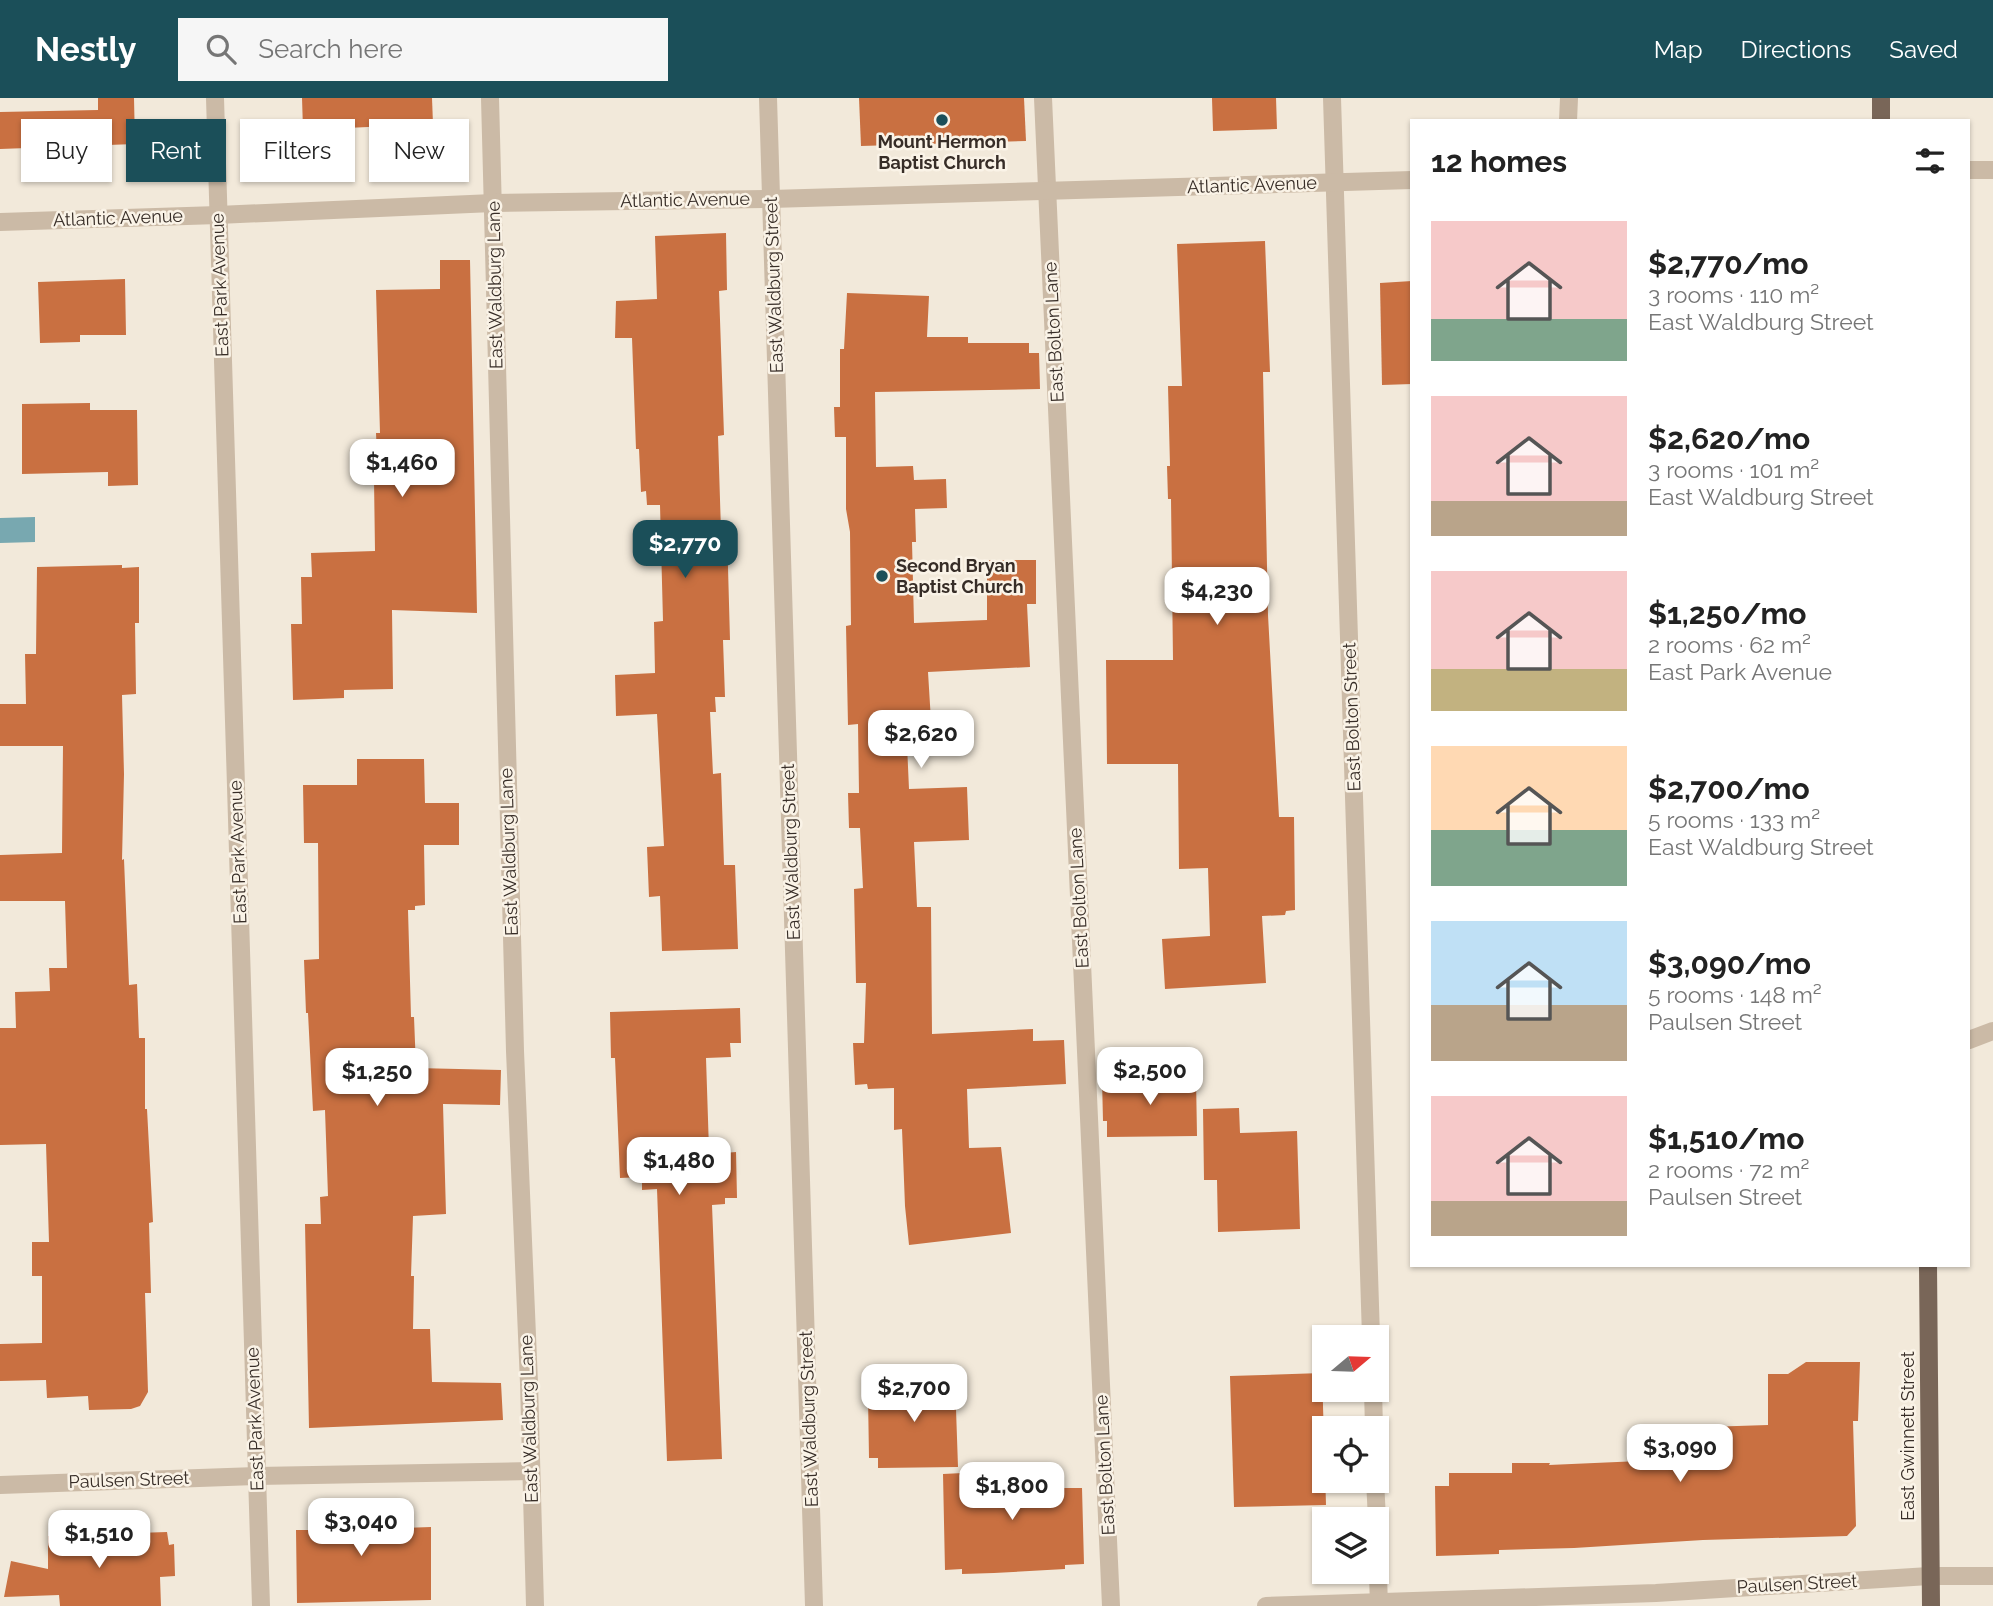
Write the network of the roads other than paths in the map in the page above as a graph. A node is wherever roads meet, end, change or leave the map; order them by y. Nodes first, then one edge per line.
1 (215, 98) edge
2 (490, 98) edge
3 (768, 98) edge
4 (1043, 98) edge
5 (1332, 98) edge
6 (1569, 98) edge
7 (1881, 98) edge
8 (1568, 119) edge
9 (1881, 119) edge
10 (1970, 170) edge
11 (1993, 170) edge
12 (1410, 180) edge
13 (1335, 182) junction
14 (1048, 191) junction
15 (771, 199) junction
16 (493, 203) junction
17 (218, 215) junction
18 (0, 222) edge
19 (1993, 1031) edge
20 (1970, 1040) edge
21 (1928, 1267) edge
22 (1371, 1325) edge
23 (531, 1471) junction
24 (257, 1476) junction
25 (0, 1485) edge
26 (1929, 1576) junction
27 (1993, 1576) edge
28 (1378, 1584) edge
29 (1379, 1604) edge
30 (261, 1606) edge
31 (535, 1606) edge
32 (814, 1606) edge
33 (1111, 1606) edge
34 (1266, 1606) edge
35 (1931, 1606) edge

1 - 17 street, East Park Avenue
2 - 16 street, East Waldburg Lane
3 - 15 street, East Waldburg Street
4 - 14 street, East Bolton Lane
5 - 13 street, East Bolton Street
6 - 8 street
7 - 9 main road
10 - 11 street
12 - 13 street, Atlantic Avenue
13 - 14 street, Atlantic Avenue
13 - 22 street, East Bolton Street
14 - 15 street, Atlantic Avenue
14 - 33 street, East Bolton Lane
15 - 16 street, Atlantic Avenue
15 - 32 street, East Waldburg Street
16 - 17 street, Atlantic Avenue
16 - 23 street, East Waldburg Lane
17 - 18 street, Atlantic Avenue
17 - 24 street, East Park Avenue
19 - 20 street
21 - 26 main road, East Gwinnett Street
23 - 24 street, Paulsen Street
23 - 31 street, East Waldburg Lane
24 - 25 street, Paulsen Street
24 - 30 street, East Park Avenue
26 - 27 street, Paulsen Street
26 - 29 street, Paulsen Street
26 - 35 main road, East Gwinnett Street
28 - 29 street
29 - 34 street, Paulsen Street

